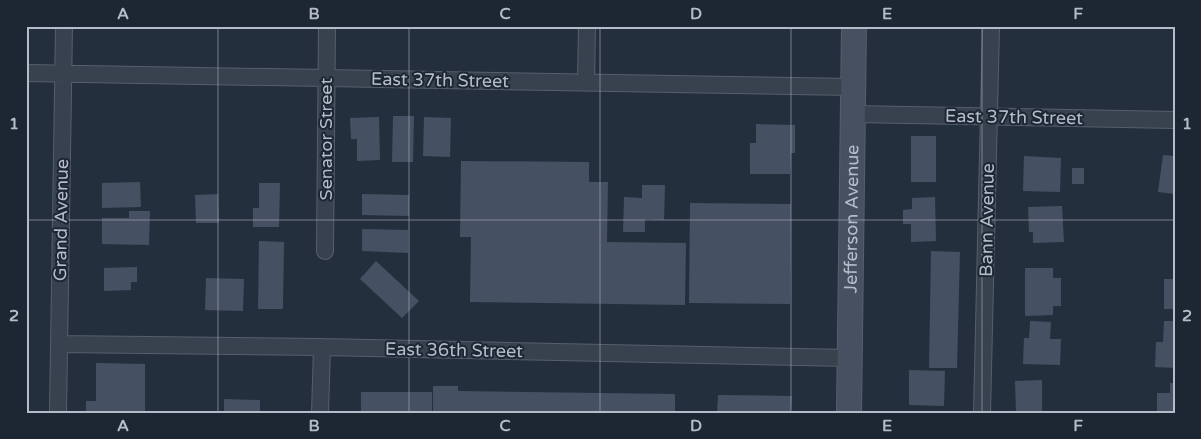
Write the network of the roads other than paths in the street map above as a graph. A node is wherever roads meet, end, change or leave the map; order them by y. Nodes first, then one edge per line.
1 (64, 26) edge
2 (326, 26) edge
3 (586, 26) edge
4 (854, 26) edge
5 (991, 26) edge
6 (26, 73) edge
7 (63, 73) junction
8 (326, 78) junction
9 (586, 83) junction
10 (853, 87) junction
11 (853, 114) junction
12 (989, 117) junction
13 (1175, 120) edge
14 (325, 251) dead end
15 (59, 344) junction
16 (322, 348) junction
17 (849, 358) junction
18 (58, 413) edge
19 (320, 413) edge
20 (849, 413) edge
21 (982, 413) edge

1 - 7 street, Grand Avenue
2 - 8 street, Senator Street
3 - 9 street
4 - 10 main road, Jefferson Avenue
5 - 12 street, Bann Avenue
6 - 7 street, East 37th Street
7 - 8 street, East 37th Street
7 - 15 street, Grand Avenue
8 - 9 street, East 37th Street
8 - 14 street, Senator Street
9 - 10 street, East 37th Street
10 - 11 main road, Jefferson Avenue
11 - 12 street, East 37th Street
11 - 17 main road, Jefferson Avenue
12 - 13 street, East 37th Street
12 - 21 street, Bann Avenue
15 - 16 street, East 36th Street
15 - 18 street, Grand Avenue
16 - 17 street, East 36th Street
16 - 19 street
17 - 20 main road, Jefferson Avenue

